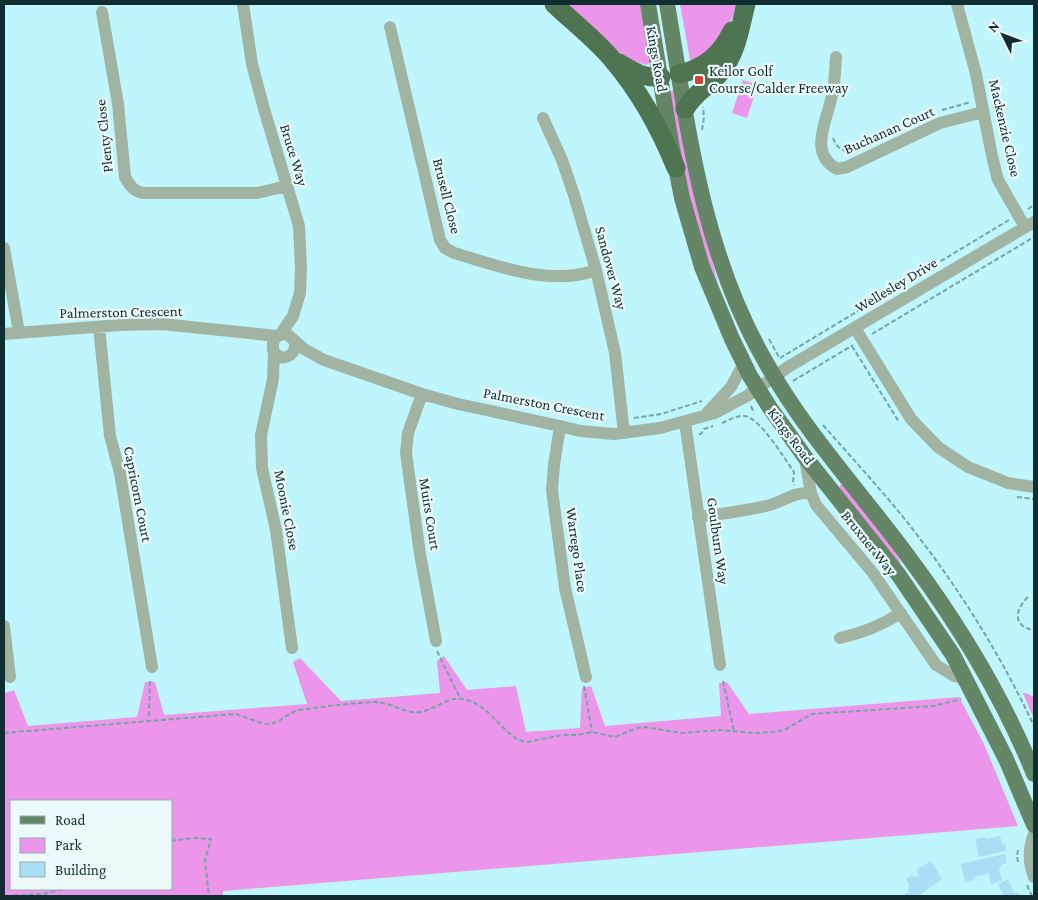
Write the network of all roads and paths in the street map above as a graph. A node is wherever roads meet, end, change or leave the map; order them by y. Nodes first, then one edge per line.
1 (243, 4) edge
2 (554, 4) edge
3 (648, 4) edge
4 (667, 4) edge
5 (745, 4) edge
6 (957, 4) edge
7 (102, 12) dead end
8 (390, 27) dead end
9 (836, 57) dead end
10 (612, 58) junction
11 (679, 74) junction
12 (660, 77) junction
13 (697, 93) junction
14 (971, 102) dead end
15 (685, 108) junction
16 (935, 112) dead end
17 (983, 112) junction
18 (543, 118) dead end
19 (701, 134) dead end
20 (832, 136) dead end
21 (886, 136) dead end
22 (676, 168) junction
23 (286, 186) junction
24 (1009, 220) dead end
25 (1029, 225) edge
26 (1034, 237) edge
27 (4, 248) edge
28 (596, 270) junction
29 (292, 316) junction
30 (99, 327) junction
31 (855, 328) junction
32 (19, 332) junction
33 (4, 334) edge
34 (240, 334) junction
35 (279, 335) junction
36 (767, 335) dead end
37 (862, 340) junction
38 (295, 341) junction
39 (274, 351) junction
40 (290, 356) junction
41 (324, 360) junction
42 (744, 363) junction
43 (779, 368) junction
44 (273, 379) junction
45 (752, 392) junction
46 (422, 394) junction
47 (709, 399) dead end
48 (705, 416) junction
49 (749, 418) dead end
50 (819, 419) dead end
51 (623, 420) junction
52 (685, 422) junction
53 (560, 426) junction
54 (624, 433) junction
55 (804, 457) junction
56 (1034, 487) edge
57 (810, 494) junction
58 (698, 517) junction
59 (1028, 597) dead end
60 (901, 613) junction
61 (4, 626) edge
62 (1034, 630) edge
63 (840, 638) dead end
64 (436, 641) joint
65 (292, 648) dead end
66 (720, 665) dead end
67 (152, 666) dead end
68 (983, 671) junction
69 (10, 677) dead end
70 (586, 677) joint
71 (966, 679) junction
72 (150, 681) dead end
73 (723, 681) dead end
74 (460, 698) junction
75 (964, 698) dead end
76 (149, 716) dead end
77 (1034, 726) edge
78 (734, 731) junction
79 (4, 732) edge
80 (592, 732) junction
81 (1034, 774) edge
82 (1034, 825) edge
83 (1034, 834) edge
84 (172, 841) edge
85 (1034, 877) edge
86 (62, 890) edge
87 (58, 891) junction
88 (6, 896) edge
89 (59, 896) edge
90 (209, 896) edge

1 - 23 street, Bruce Way
2 - 10 highway
3 - 12 main road, Kings Road
4 - 11 main road, Kings Road
5 - 11 highway
5 - 13 highway
6 - 17 street, Mackenzie Close
7 - 23 street, Plenty Close
8 - 28 street, Brusell Close
9 - 17 street, Buchanan Court
10 - 12 highway
10 - 22 highway
11 - 12 main road
11 - 15 main road, Kings Road
12 - 22 main road, Kings Road
13 - 15 highway
13 - 19 path
14 - 16 path
15 - 43 main road, Kings Road
17 - 25 street, Mackenzie Close
18 - 28 street, Sandover Way
20 - 21 path
22 - 42 main road, Kings Road
23 - 29 street, Bruce Way
24 - 43 path
25 - 31 street, Wellesley Drive
26 - 37 path
27 - 32 street
28 - 51 street, Sandover Way
29 - 35 street, Bruce Way
29 - 38 street, Bruce Way
30 - 32 street, Palmerston Crescent
30 - 34 street, Palmerston Crescent
30 - 67 street, Capricorn Court
31 - 37 street
31 - 43 street, Wellesley Drive
32 - 33 street, Palmerston Crescent
34 - 35 street, Palmerston Crescent
34 - 39 street, Palmerston Crescent
35 - 38 street
35 - 39 street
36 - 43 path
37 - 43 path
37 - 56 street
38 - 40 street
38 - 41 street, Palmerston Crescent
39 - 40 street
39 - 44 street, Moonie Close
40 - 41 street, Palmerston Crescent
40 - 44 street, Moonie Close
41 - 46 street, Palmerston Crescent
42 - 45 main road, Kings Road
42 - 48 street
43 - 45 street, Wellesley Drive
43 - 68 main road, Kings Road
44 - 65 street, Moonie Close
45 - 48 street, Palmerston Crescent
45 - 49 path
45 - 55 main road, Kings Road
46 - 53 street, Palmerston Crescent
46 - 64 street, Muirs Court
47 - 51 path
48 - 52 street, Palmerston Crescent
50 - 77 path
51 - 54 street, Sandover Way
52 - 54 street, Palmerston Crescent
52 - 58 street, Goulburn Way
53 - 54 street, Palmerston Crescent
53 - 70 street, Warrego Place
55 - 57 street, Bruxner Way
55 - 71 main road, Kings Road
57 - 58 street
57 - 60 street, Bruxner Way
58 - 66 street, Goulburn Way
59 - 62 path
60 - 63 street
60 - 71 street, Bruxner Way
61 - 69 street
64 - 74 path
68 - 71 main road
68 - 81 main road, Kings Road
70 - 80 path
71 - 82 main road, Kings Road
72 - 76 path
73 - 78 path
74 - 79 path
74 - 80 path
75 - 78 path
78 - 80 path
83 - 85 street
84 - 90 path
86 - 87 path
87 - 88 path
87 - 89 path

